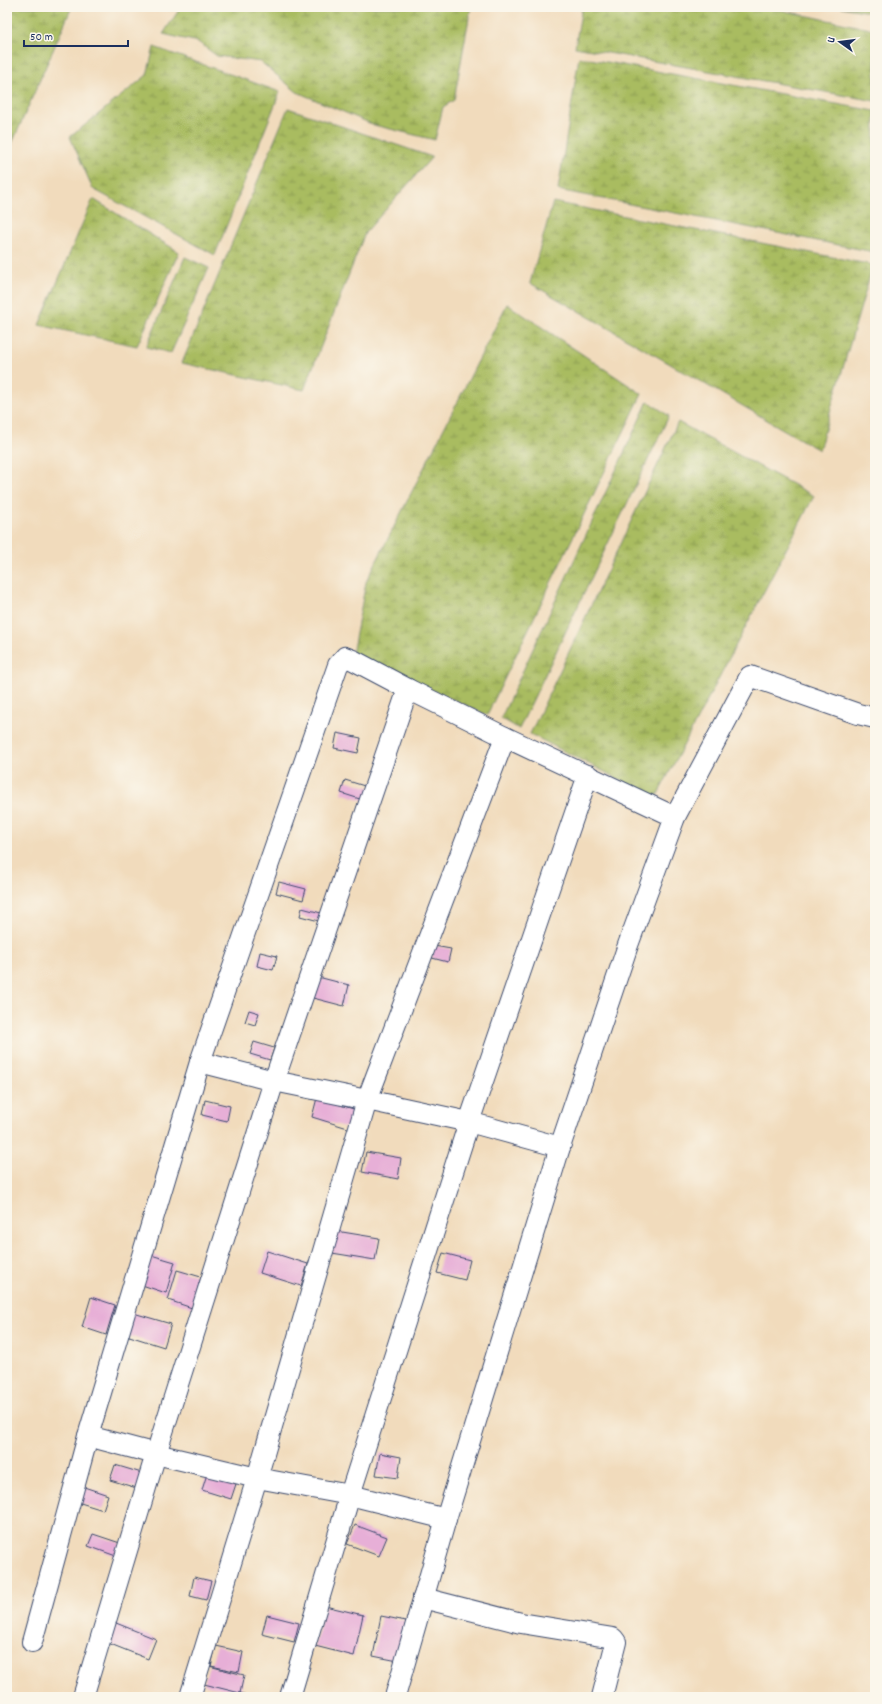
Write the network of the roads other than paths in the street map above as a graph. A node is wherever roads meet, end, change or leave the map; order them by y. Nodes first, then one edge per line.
1 (408, 689) junction
2 (875, 718) edge
3 (505, 737) junction
4 (588, 775) junction
5 (675, 817) junction
6 (200, 1062) junction
7 (274, 1081) junction
8 (367, 1100) junction
9 (469, 1122) junction
10 (560, 1147) junction
11 (88, 1436) junction
12 (156, 1454) junction
13 (257, 1478) junction
14 (350, 1494) junction
15 (446, 1519) junction
16 (423, 1598) junction
17 (32, 1642) dead end
18 (83, 1697) edge
19 (190, 1697) edge
20 (290, 1697) edge
21 (395, 1697) edge
22 (602, 1697) edge

1 - 3 street
1 - 6 street
1 - 7 street
2 - 5 street
3 - 4 street
3 - 8 street
4 - 5 street
4 - 9 street
5 - 10 street
6 - 7 street
6 - 11 street
7 - 8 street
7 - 12 street
8 - 9 street
8 - 13 street
9 - 10 street
9 - 14 street
10 - 15 street
11 - 12 street
11 - 17 street
12 - 13 street
12 - 18 street
13 - 14 street
13 - 19 street
14 - 15 street
14 - 20 street
15 - 16 street
16 - 21 street
16 - 22 street

